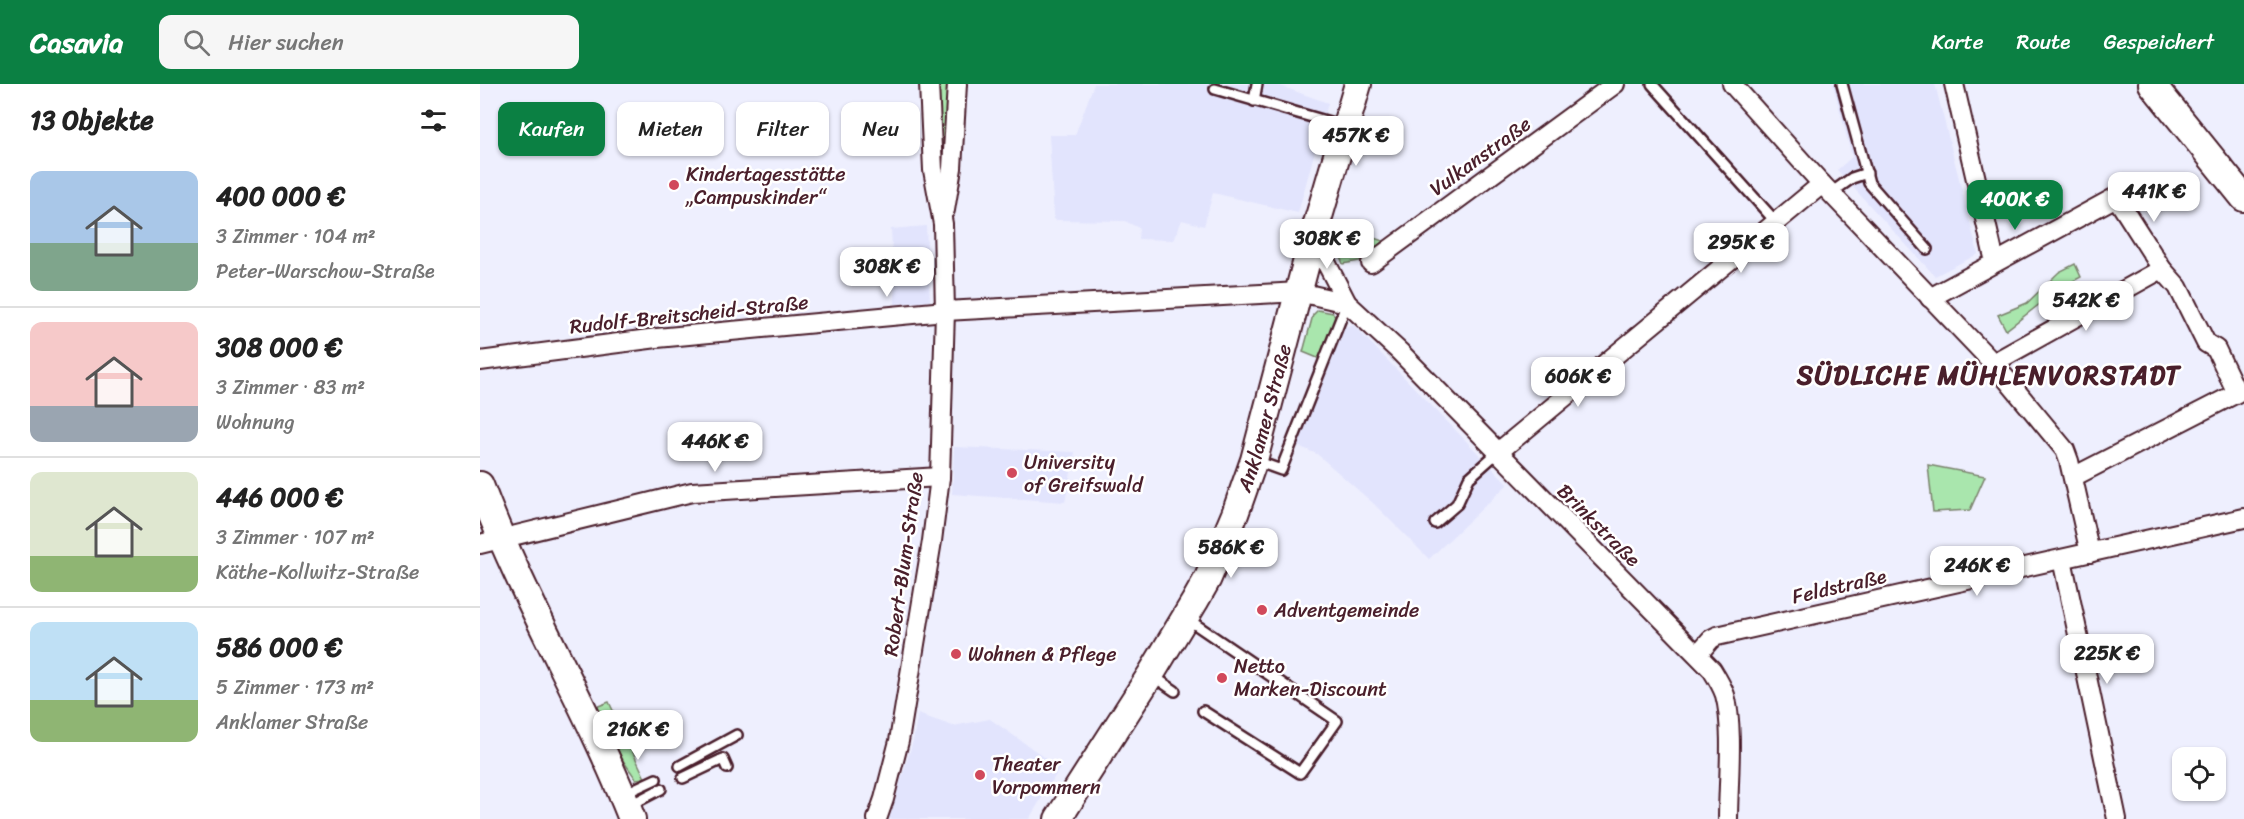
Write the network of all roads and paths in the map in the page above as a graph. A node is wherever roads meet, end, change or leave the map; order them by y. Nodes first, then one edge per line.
1 (929, 84) edge
2 (957, 84) edge
3 (1257, 84) edge
4 (1358, 84) edge
5 (1615, 84) edge
6 (1652, 84) edge
7 (1732, 84) edge
8 (1842, 84) edge
9 (1954, 84) edge
10 (2152, 84) edge
11 (1215, 89) dead end
12 (1254, 101) junction
13 (1345, 127) junction
14 (1867, 174) junction
15 (1827, 188) junction
16 (2244, 198) edge
17 (1776, 222) junction
18 (943, 224) junction
19 (1313, 237) junction
20 (1927, 249) dead end
21 (1995, 262) junction
22 (1371, 263) dead end
23 (2162, 269) junction
24 (1299, 292) junction
25 (1930, 298) junction
26 (1347, 303) junction
27 (945, 311) junction
28 (480, 361) edge
29 (1993, 363) junction
30 (1497, 453) junction
31 (1254, 460) junction
32 (940, 477) junction
33 (2073, 477) junction
34 (480, 485) edge
35 (2244, 518) edge
36 (1436, 523) dead end
37 (490, 542) edge
38 (2090, 553) junction
39 (2062, 559) junction
40 (1185, 617) junction
41 (1698, 654) junction
42 (1151, 674) junction
43 (1175, 692) dead end
44 (1203, 711) dead end
45 (737, 735) dead end
46 (680, 766) dead end
47 (727, 768) dead end
48 (656, 778) dead end
49 (683, 778) dead end
50 (661, 789) dead end
51 (636, 808) edge
52 (877, 819) edge
53 (1058, 819) edge
54 (1728, 819) edge
55 (2117, 819) edge

1 - 18 street
2 - 18 street
3 - 12 lane
4 - 13 main road, Anklamer Straße
5 - 22 street, Vulkanstraße
6 - 17 lane
7 - 15 street
8 - 14 lane
9 - 21 street
10 - 16 main road
11 - 12 lane
12 - 13 lane
13 - 19 main road, Anklamer Straße
14 - 15 lane
14 - 20 lane
15 - 17 street
15 - 25 street
17 - 30 street
18 - 27 street, Robert-Blum-Straße
19 - 24 main road, Anklamer Straße
19 - 26 street, Brinkstraße
21 - 23 street
21 - 25 street
23 - 29 street
23 - 33 street
24 - 26 street
24 - 27 street, Rudolf-Breitscheid-Straße
24 - 31 main road, Anklamer Straße
25 - 29 street
26 - 30 street, Brinkstraße
26 - 31 lane
27 - 28 street, Rudolf-Breitscheid-Straße
27 - 32 street, Robert-Blum-Straße
29 - 33 street
30 - 36 lane
30 - 41 street, Brinkstraße
31 - 40 main road, Anklamer Straße
32 - 37 street
32 - 52 street, Robert-Blum-Straße
33 - 38 street
34 - 37 main road
35 - 38 street, Feldstraße
37 - 51 main road
38 - 39 street, Feldstraße
39 - 41 street, Feldstraße
39 - 55 street
40 - 42 main road, Anklamer Straße
40 - 44 lane
41 - 54 street, Brinkstraße
42 - 43 lane
42 - 53 main road, Anklamer Straße
45 - 46 lane
47 - 49 lane
48 - 51 lane
50 - 51 lane

